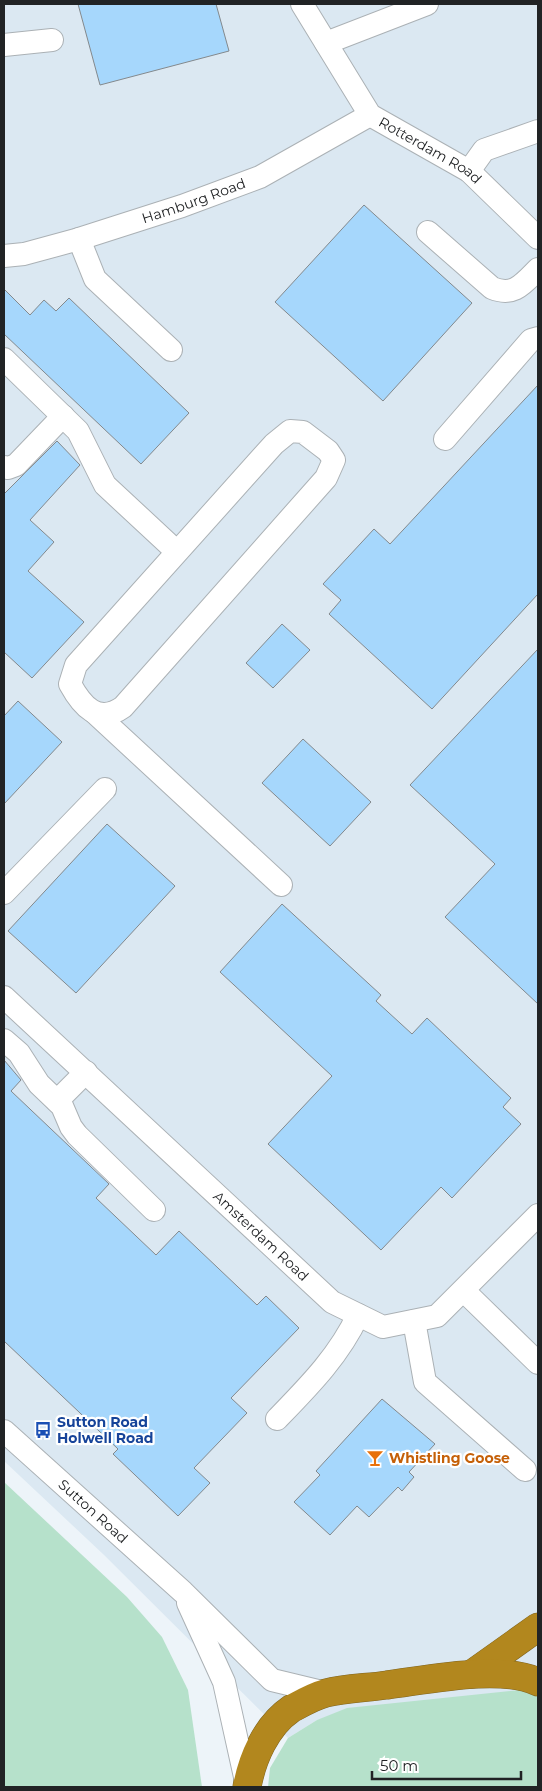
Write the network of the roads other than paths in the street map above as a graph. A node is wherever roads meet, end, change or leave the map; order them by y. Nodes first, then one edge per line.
1 (302, 4) edge
2 (427, 4) edge
3 (52, 40) dead end
4 (326, 43) junction
5 (4, 45) edge
6 (370, 115) junction
7 (538, 131) edge
8 (469, 171) junction
9 (428, 232) dead end
10 (538, 238) edge
11 (80, 239) junction
12 (4, 256) edge
13 (538, 269) edge
14 (538, 338) edge
15 (171, 350) dead end
16 (4, 359) edge
17 (62, 416) junction
18 (445, 438) dead end
19 (4, 467) edge
20 (176, 551) junction
21 (95, 713) junction
22 (105, 789) dead end
23 (281, 885) dead end
24 (4, 893) edge
25 (4, 996) edge
26 (4, 1040) edge
27 (86, 1072) junction
28 (58, 1102) junction
29 (154, 1210) dead end
30 (538, 1215) edge
31 (464, 1290) junction
32 (358, 1315) junction
33 (414, 1321) junction
34 (534, 1351) edge
35 (277, 1420) dead end
36 (4, 1430) edge
37 (525, 1470) dead end
38 (183, 1592) junction
39 (538, 1627) edge
40 (472, 1674) junction
41 (538, 1682) edge
42 (326, 1693) junction
43 (247, 1787) edge

1 - 4 street, Rotterdam Road
2 - 4 street
3 - 5 street
4 - 6 street, Rotterdam Road
6 - 8 street, Rotterdam Road
6 - 11 street, Hamburg Road
7 - 8 street
8 - 10 street, Rotterdam Road
9 - 13 street
11 - 12 street, Hamburg Road
11 - 15 street
14 - 18 street
16 - 17 street
17 - 19 street
17 - 20 street
20 - 21 street
20 - 21 street
21 - 23 street
22 - 24 street
25 - 27 street, Amsterdam Road
26 - 28 street
27 - 28 street
27 - 32 street, Amsterdam Road
28 - 29 street
30 - 31 street, Amsterdam Road
31 - 33 street, Amsterdam Road
31 - 34 street
32 - 33 street, Amsterdam Road
32 - 35 street
33 - 37 street
36 - 38 street, Sutton Road
38 - 42 street, Sutton Road
38 - 43 street, Sutton Road
39 - 40 highway
40 - 41 highway
40 - 42 highway
42 - 43 highway

